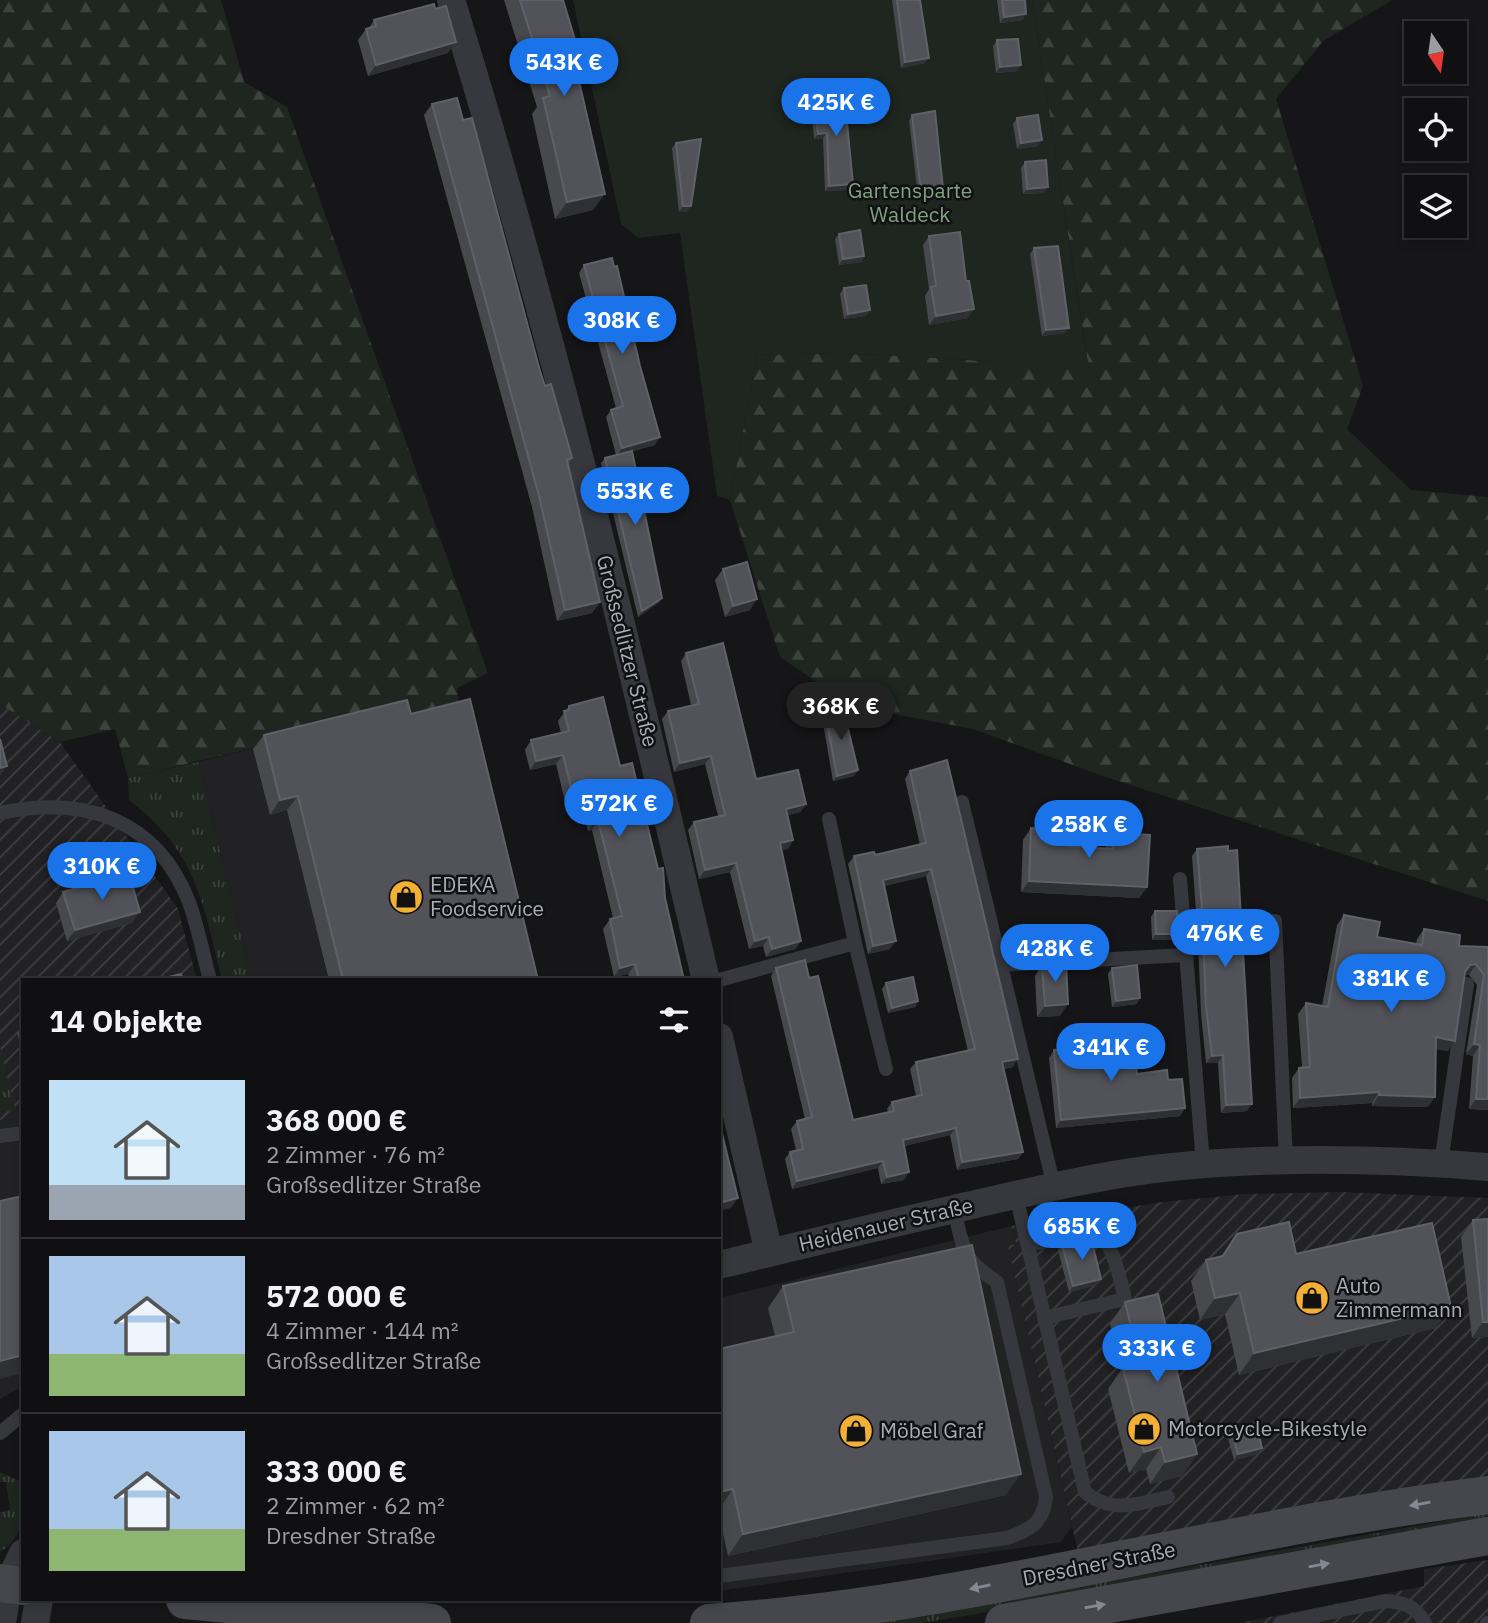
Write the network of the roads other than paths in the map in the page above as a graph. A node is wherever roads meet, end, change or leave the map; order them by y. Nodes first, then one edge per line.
1 (451, 0) edge
2 (962, 802) dead end
3 (0, 813) edge
4 (829, 818) dead end
5 (1180, 879) dead end
6 (1275, 921) dead end
7 (855, 943) junction
8 (1185, 955) junction
9 (1001, 965) junction
10 (209, 978) edge
11 (706, 978) edge
12 (721, 980) edge
13 (1467, 984) edge
14 (721, 1046) edge
15 (886, 1069) dead end
16 (21, 1133) edge
17 (2, 1137) edge
18 (1286, 1160) junction
19 (1203, 1164) junction
20 (1441, 1164) junction
21 (1488, 1167) edge
22 (1054, 1186) junction
23 (1016, 1195) junction
24 (954, 1209) junction
25 (1028, 1245) junction
26 (769, 1253) junction
27 (721, 1265) edge
28 (1044, 1318) junction
29 (21, 1415) edge
30 (0, 1433) edge
31 (1488, 1495) edge
32 (1168, 1497) dead end
33 (1488, 1536) edge
34 (721, 1576) edge
35 (19, 1581) edge
36 (27, 1601) edge
37 (196, 1601) edge
38 (1286, 1622) edge
39 (2, 1623) edge
40 (35, 1623) edge
41 (432, 1623) edge
42 (709, 1623) edge
43 (1004, 1623) edge
44 (1425, 1623) edge

1 - 11 street, Großsedlitzer Straße
2 - 9 lane
3 - 10 lane
4 - 7 lane
5 - 8 lane
6 - 18 lane
7 - 12 lane
7 - 15 lane
8 - 9 lane
8 - 19 lane
9 - 22 lane
13 - 20 lane
14 - 26 street
16 - 17 lane
18 - 19 street, Heidenauer Straße
18 - 20 street, Heidenauer Straße
19 - 22 street, Heidenauer Straße
20 - 21 street, Heidenauer Straße
22 - 23 street, Heidenauer Straße
23 - 24 street, Heidenauer Straße
23 - 25 lane
24 - 26 street, Heidenauer Straße
24 - 34 lane
25 - 28 lane
25 - 28 lane
26 - 27 street, Heidenauer Straße
28 - 32 lane
29 - 30 lane
31 -> 42 main road, Dresdner Straße
43 -> 33 main road, Dresdner Straße
35 - 39 street
36 - 40 street
37 - 41 main road
38 - 44 lane

